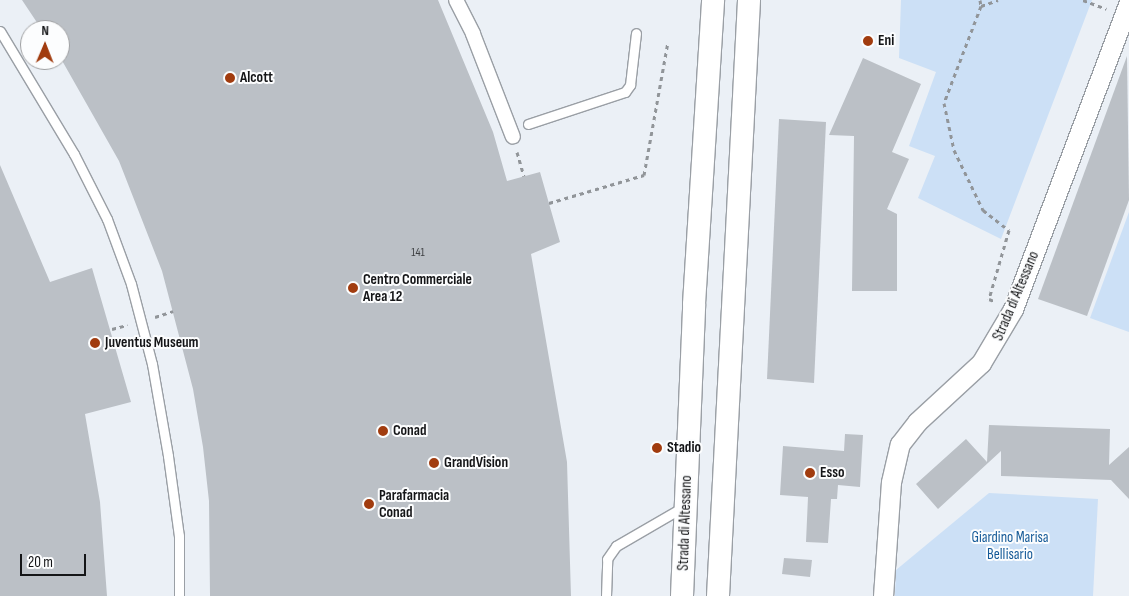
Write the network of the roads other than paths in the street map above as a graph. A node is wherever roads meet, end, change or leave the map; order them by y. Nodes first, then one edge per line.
1 (456, 0) edge
2 (713, 0) edge
3 (749, 0) edge
4 (1129, 2) edge
5 (0, 31) edge
6 (636, 33) dead end
7 (528, 124) dead end
8 (513, 137) road end
9 (685, 505) junction
10 (179, 596) edge
11 (606, 596) edge
12 (682, 596) edge
13 (718, 596) edge
14 (883, 596) edge

1 - 8 street
2 - 9 street, Strada di Altessano
3 - 13 street
4 - 14 street, Strada di Altessano
5 - 10 lane
6 - 7 lane
9 - 11 lane
9 - 12 street, Strada di Altessano

